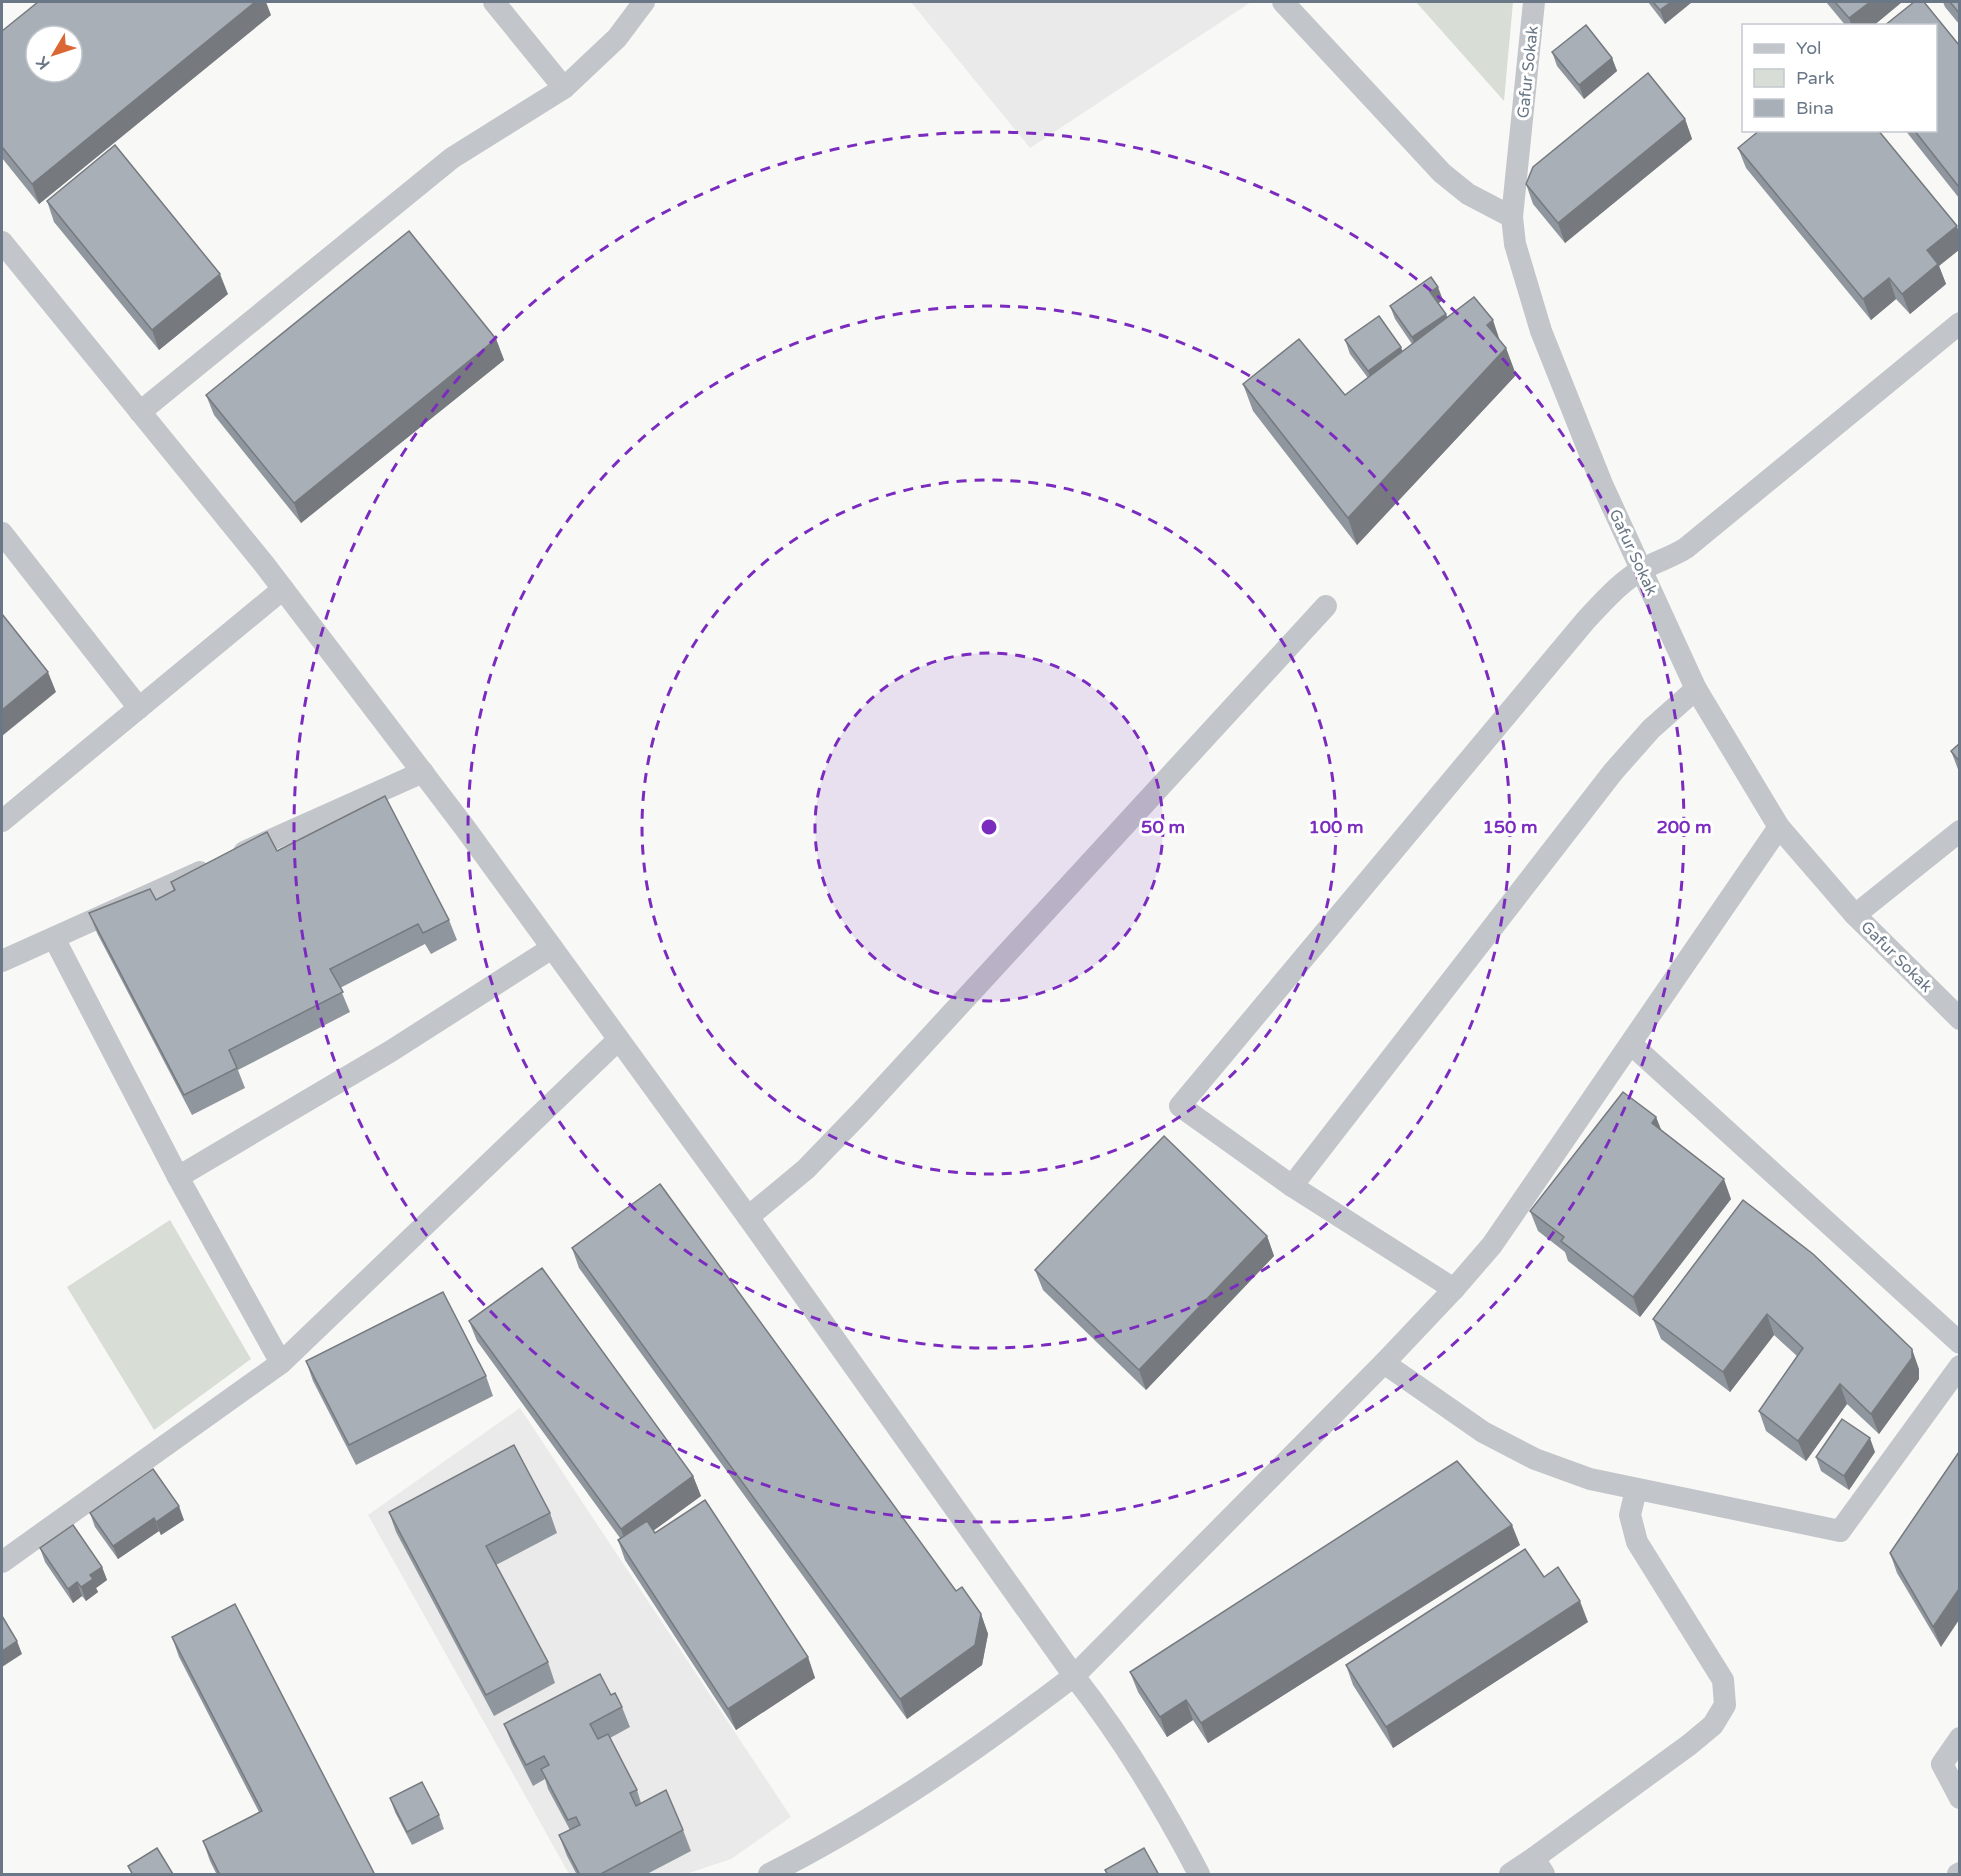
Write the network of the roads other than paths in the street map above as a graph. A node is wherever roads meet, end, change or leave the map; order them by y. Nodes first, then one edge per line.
1 (494, 2) edge
2 (644, 2) edge
3 (1283, 2) edge
4 (1534, 2) edge
5 (564, 88) junction
6 (1512, 217) junction
7 (2, 242) edge
8 (1959, 324) edge
9 (140, 412) junction
10 (2, 533) edge
11 (1643, 569) junction
12 (283, 589) junction
13 (1326, 606) dead end
14 (1696, 689) junction
15 (139, 708) junction
16 (423, 772) junction
17 (2, 821) edge
18 (1779, 827) junction
19 (1959, 831) edge
20 (1855, 915) junction
21 (54, 938) junction
22 (552, 948) junction
23 (2, 961) edge
24 (1959, 1019) edge
25 (618, 1040) junction
26 (1631, 1044) junction
27 (178, 1177) junction
28 (1292, 1186) junction
29 (748, 1217) junction
30 (1454, 1289) junction
31 (1959, 1343) edge
32 (281, 1363) junction
33 (1384, 1363) junction
34 (1959, 1366) edge
35 (1636, 1490) junction
36 (2, 1562) edge
37 (1074, 1676) junction
38 (1959, 1738) edge
39 (1959, 1798) edge
40 (1539, 1866) edge
41 (769, 1875) edge
42 (1199, 1875) edge
43 (1510, 1875) edge

1 - 5 street
2 - 5 street
3 - 6 street
4 - 6 street, Gafur Sokak
5 - 9 street
6 - 11 street, Gafur Sokak
7 - 9 street
8 - 11 street
9 - 12 street
10 - 15 street
11 - 14 street, Gafur Sokak
11 - 28 street
12 - 15 street
12 - 16 street
13 - 29 street
14 - 18 street, Gafur Sokak
14 - 28 street
15 - 17 street
16 - 21 street
16 - 22 street
18 - 20 street, Gafur Sokak
18 - 26 street
19 - 20 street
20 - 24 street, Gafur Sokak
21 - 23 street
21 - 27 street
22 - 25 street
22 - 27 street
25 - 29 street
25 - 32 street
26 - 30 street
26 - 31 street
27 - 32 street
28 - 30 street
29 - 37 street
30 - 33 street
32 - 36 street
33 - 35 street
33 - 37 street
34 - 35 street
35 - 40 street
37 - 41 street
37 - 42 street
38 - 39 street
40 - 43 street

